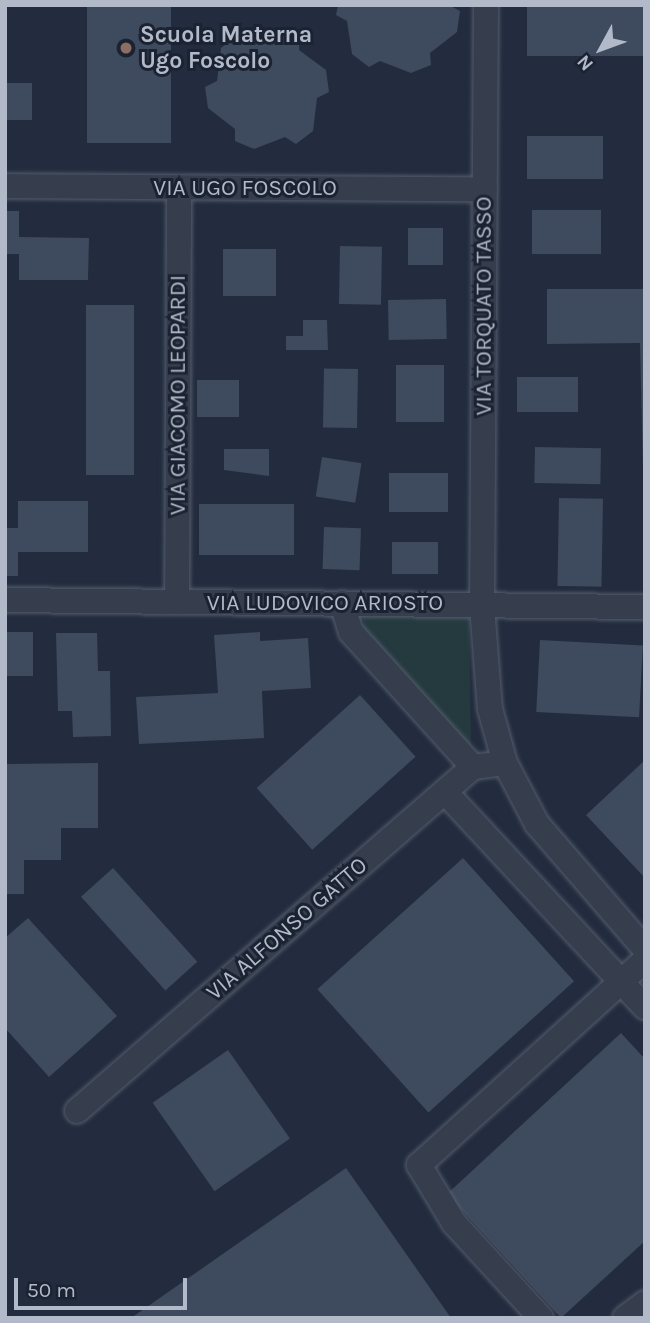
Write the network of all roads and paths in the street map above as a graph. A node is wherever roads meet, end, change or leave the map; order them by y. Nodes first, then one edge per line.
1 (485, 5) edge
2 (5, 186) edge
3 (179, 188) junction
4 (485, 189) junction
5 (5, 600) edge
6 (177, 601) junction
7 (342, 603) junction
8 (482, 606) junction
9 (645, 607) edge
10 (505, 763) junction
11 (473, 767) junction
12 (445, 792) junction
13 (645, 949) edge
14 (645, 960) edge
15 (621, 982) junction
16 (645, 1007) edge
17 (77, 1111) dead end
18 (645, 1303) edge
19 (541, 1318) edge
20 (625, 1318) edge

1 - 4 street, VIA TORQUATO TASSO
2 - 3 street, VIA UGO FOSCOLO
3 - 4 street, VIA UGO FOSCOLO
3 - 6 street, VIA GIACOMO LEOPARDI
4 - 8 street, VIA TORQUATO TASSO
5 - 6 street, VIA LUDOVICO ARIOSTO
6 - 7 street, VIA LUDOVICO ARIOSTO
7 - 8 street, VIA LUDOVICO ARIOSTO
7 - 11 street
8 - 9 street, VIA LUDOVICO ARIOSTO
8 - 10 street, VIA TORQUATO TASSO
10 - 11 street
10 - 13 street, VIA TORQUATO TASSO
11 - 12 street, VIA ALFONSO GATTO
12 - 15 street
12 - 17 street, VIA ALFONSO GATTO
14 - 15 street
15 - 16 street
15 - 19 street
18 - 20 street

